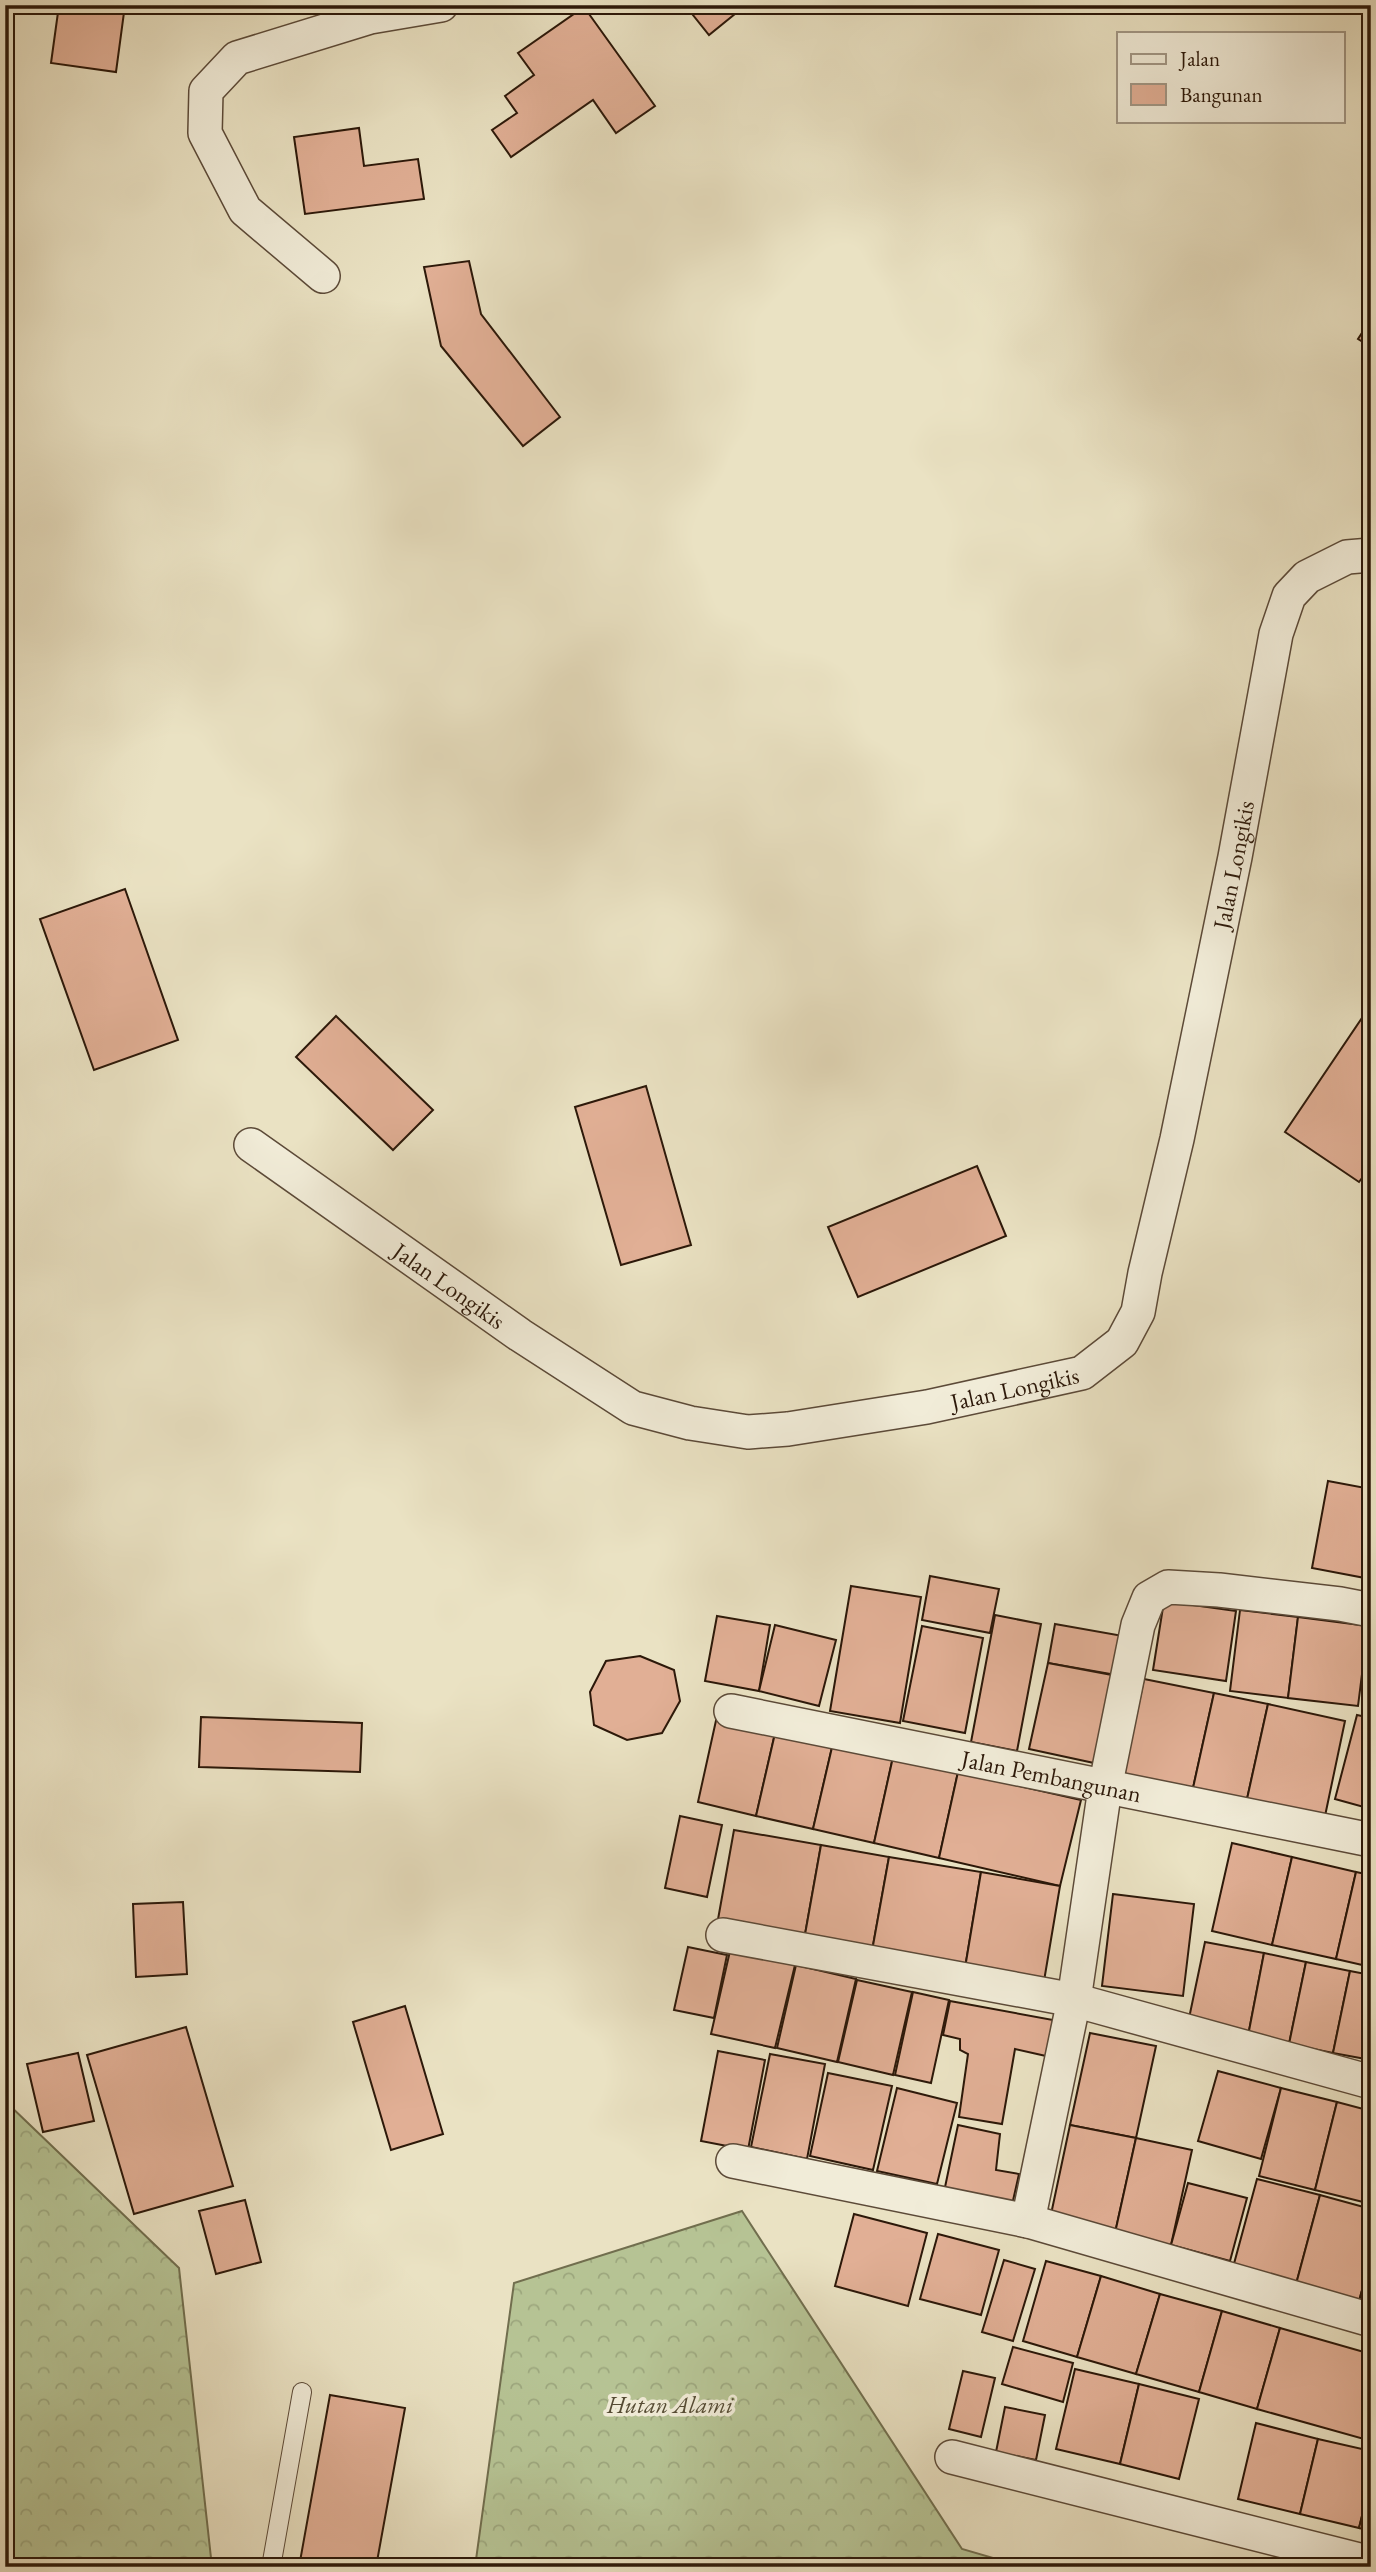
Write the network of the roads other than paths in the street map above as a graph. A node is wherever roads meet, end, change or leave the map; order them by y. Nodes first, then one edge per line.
1 (441, 5) edge
2 (323, 276) dead end
3 (1371, 555) edge
4 (251, 1145) dead end
5 (1371, 1610) edge
6 (732, 1711) dead end
7 (1105, 1788) junction
8 (1371, 1840) edge
9 (723, 1935) dead end
10 (1074, 2000) junction
11 (1371, 2082) edge
12 (733, 2161) dead end
13 (1028, 2221) junction
14 (1371, 2320) edge
15 (302, 2392) dead end
16 (952, 2457) dead end
17 (1371, 2563) edge
18 (271, 2567) edge

1 - 2 street
3 - 4 street, Jalan Longikis
5 - 7 street
6 - 7 street, Jalan Pembangunan
7 - 8 street, Jalan Pembangunan
7 - 10 street
9 - 10 street
10 - 11 street
10 - 13 street
12 - 13 street
13 - 14 street
15 - 18 lane
16 - 17 street

